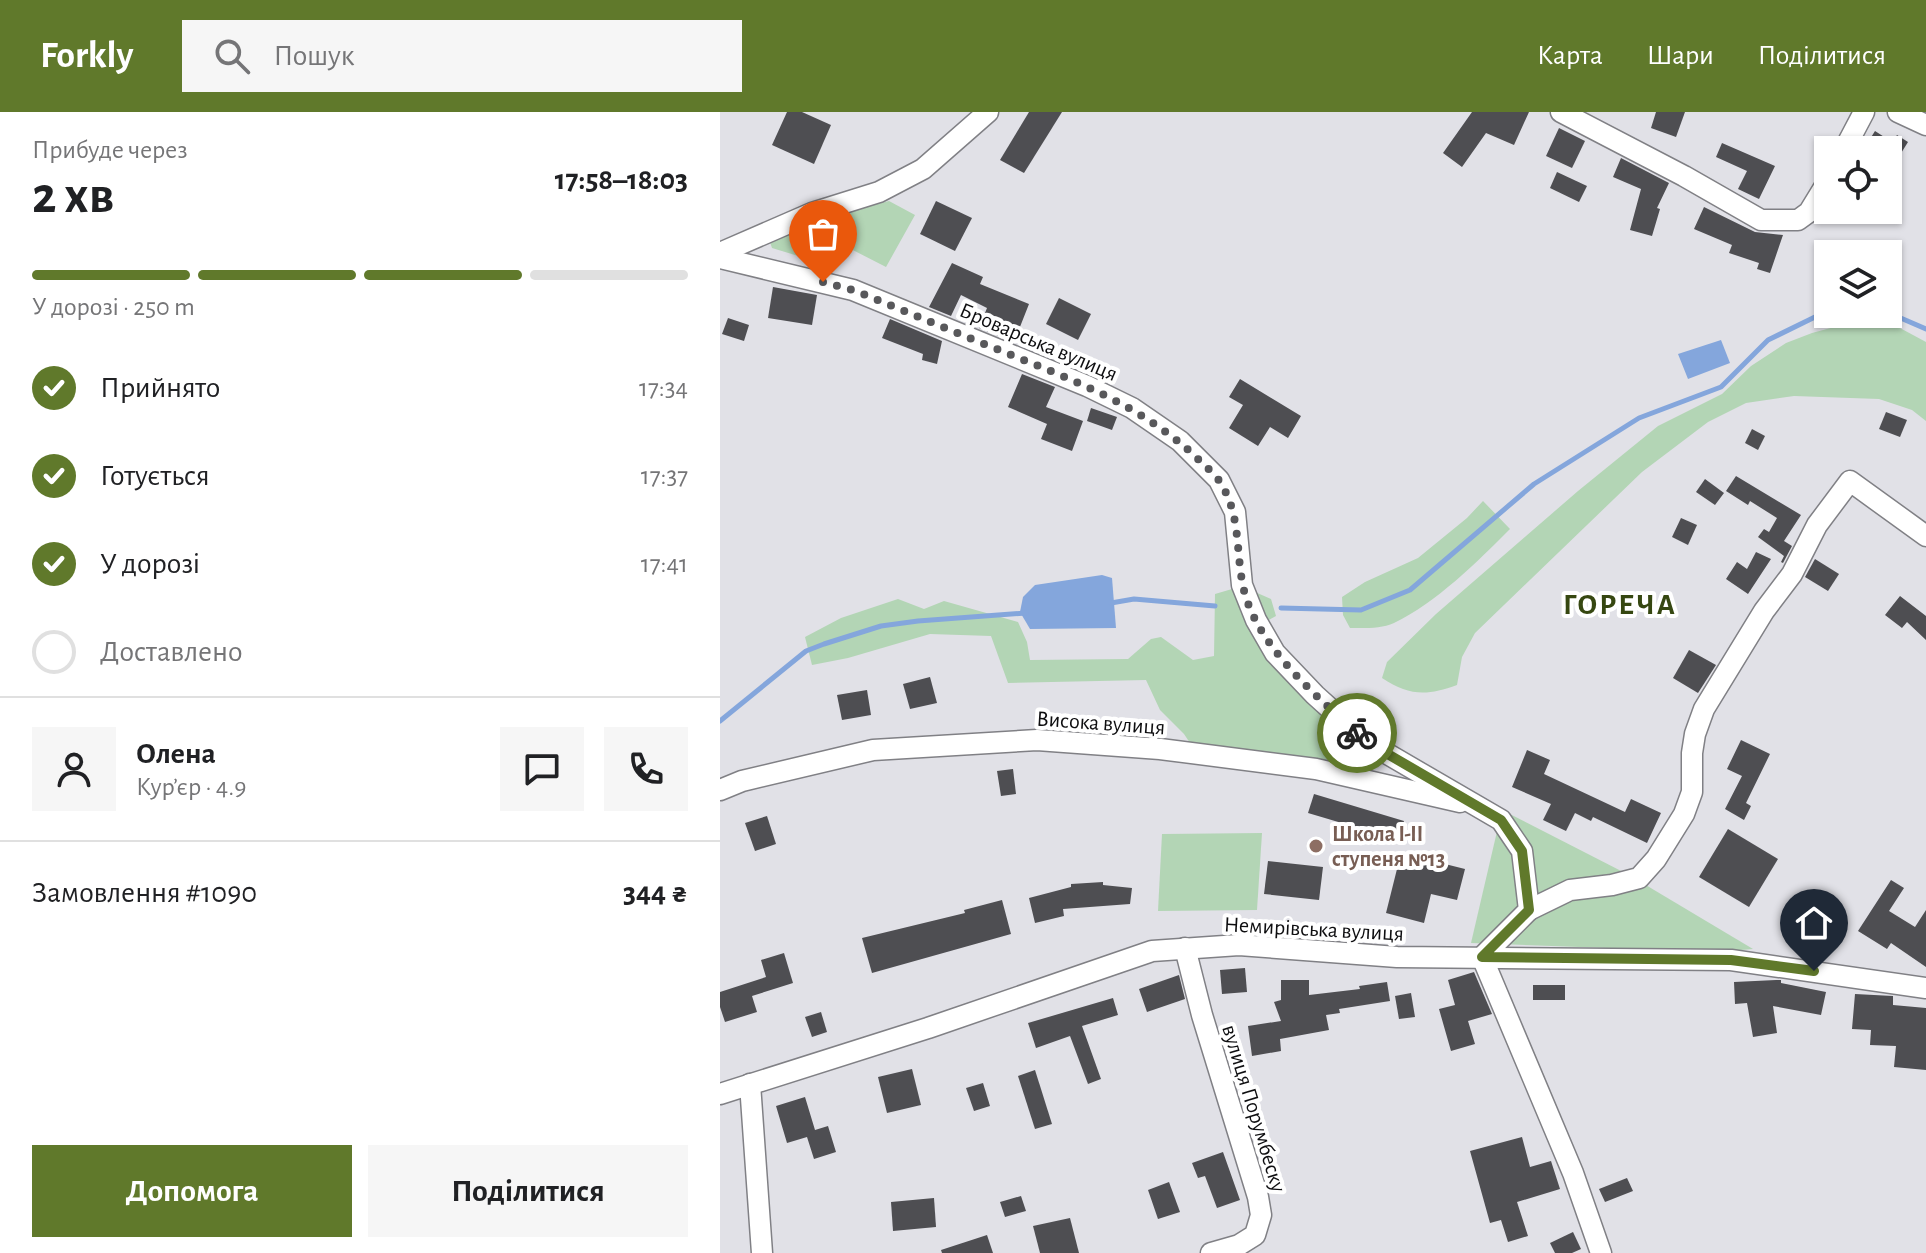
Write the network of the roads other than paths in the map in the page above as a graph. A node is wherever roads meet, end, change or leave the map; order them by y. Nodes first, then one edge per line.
1 (988, 112) edge
2 (1561, 112) edge
3 (1864, 112) edge
4 (1898, 112) edge
5 (1926, 125) edge
6 (1851, 136) edge
7 (1814, 204) edge
8 (720, 256) edge
9 (1926, 536) edge
10 (720, 790) edge
11 (1479, 806) junction
12 (1529, 910) junction
13 (1185, 948) junction
14 (1482, 957) junction
15 (1926, 988) edge
16 (750, 1084) junction
17 (720, 1094) edge
18 (762, 1253) edge
19 (1211, 1253) edge
20 (1601, 1253) edge

1 - 8 street
2 - 7 street
3 - 6 street
4 - 5 street
8 - 11 street, Броварська вулиця
9 - 12 street
10 - 11 street, Висока вулиця
11 - 12 street, Броварська вулиця
12 - 14 street
13 - 14 street, Немирівська вулиця
13 - 16 street, Немирівська вулиця
13 - 19 street, вулиця Порумбеску
14 - 15 street, Немирівська вулиця
14 - 20 street
16 - 17 street, Немирівська вулиця
16 - 18 street

